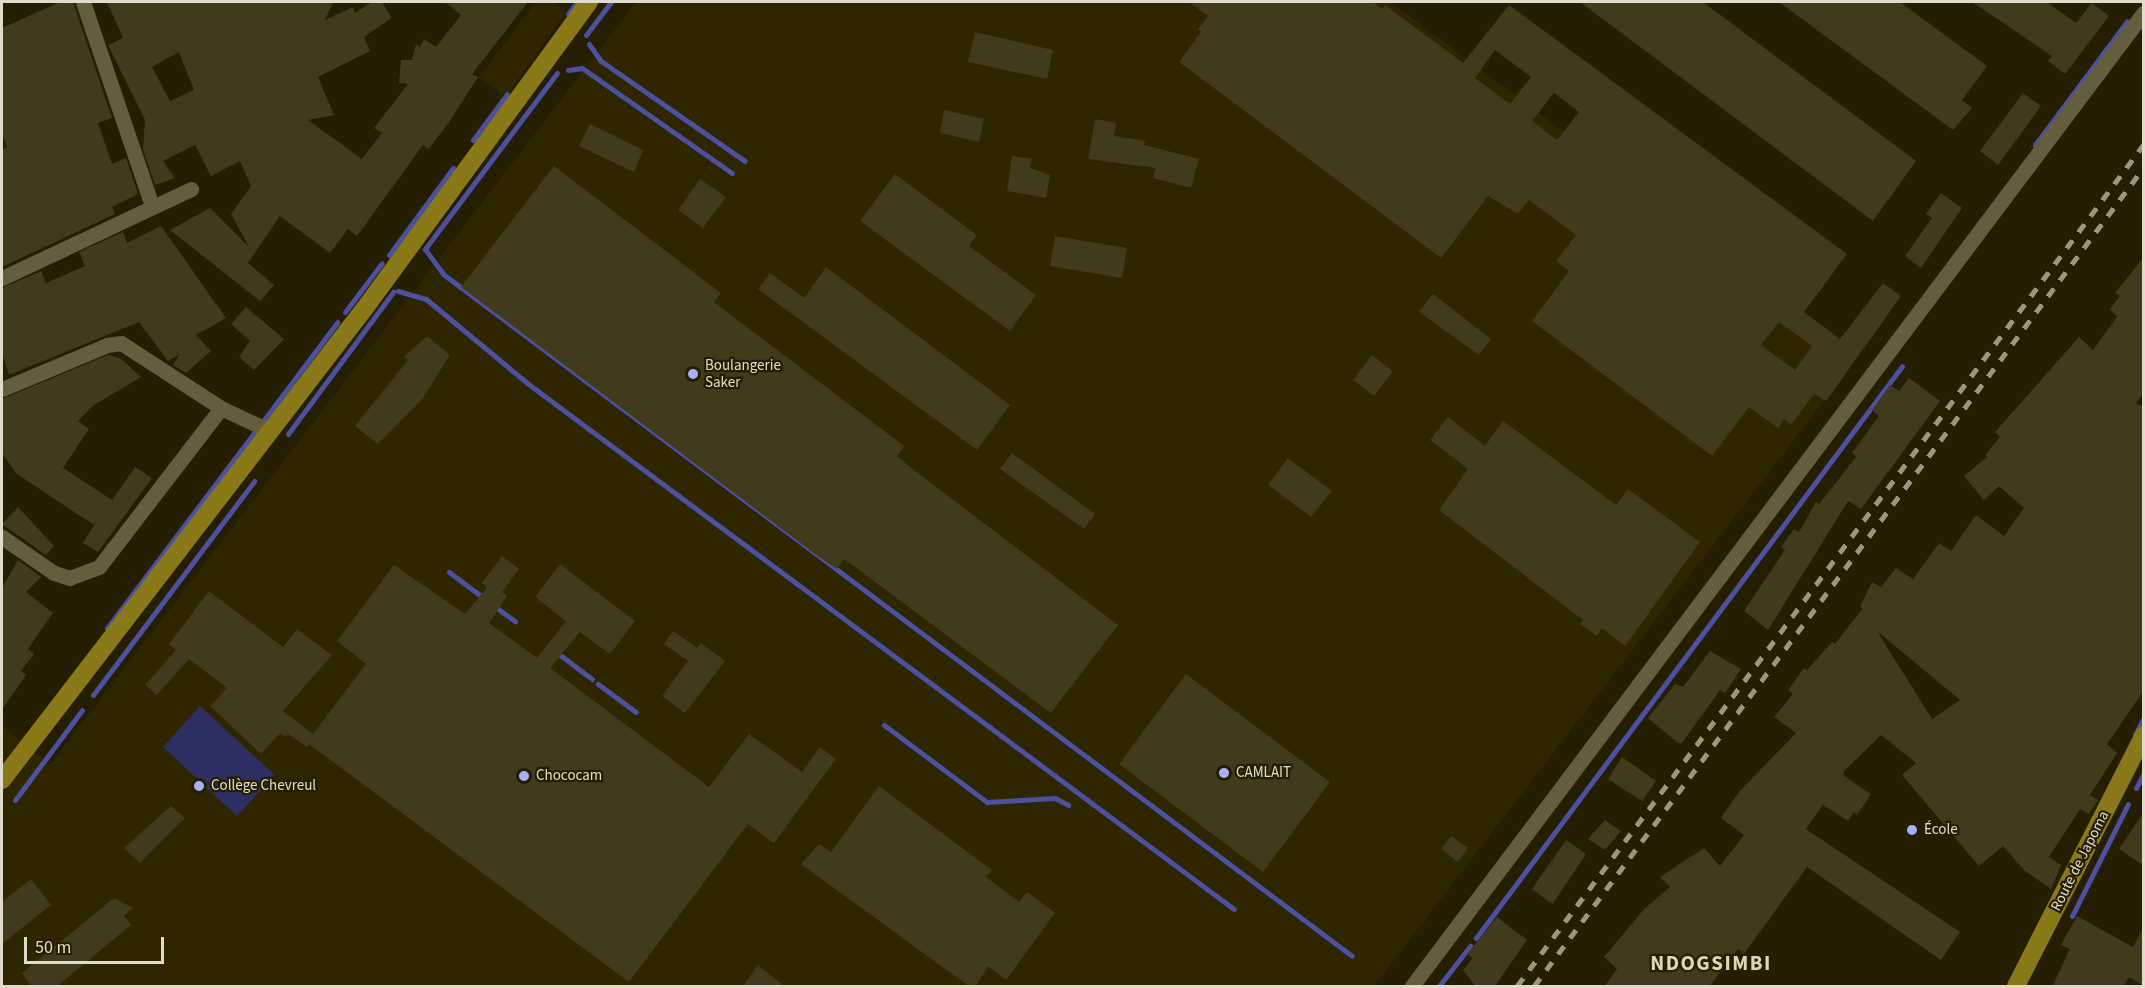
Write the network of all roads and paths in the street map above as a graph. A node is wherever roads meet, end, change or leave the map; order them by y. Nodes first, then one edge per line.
1 (83, 2) edge
2 (589, 2) edge
3 (2144, 12) edge
4 (191, 189) dead end
5 (152, 206) junction
6 (2, 278) edge
7 (2, 388) edge
8 (221, 408) junction
9 (267, 429) junction
10 (2, 537) edge
11 (2144, 735) edge
12 (2, 780) edge
13 (1412, 987) edge
14 (2016, 987) edge

1 - 5 street
2 - 9 main road
3 - 13 street
4 - 5 street
5 - 6 street
7 - 8 street
8 - 9 street
8 - 10 street
9 - 12 main road
11 - 14 main road, Route de Japoma

